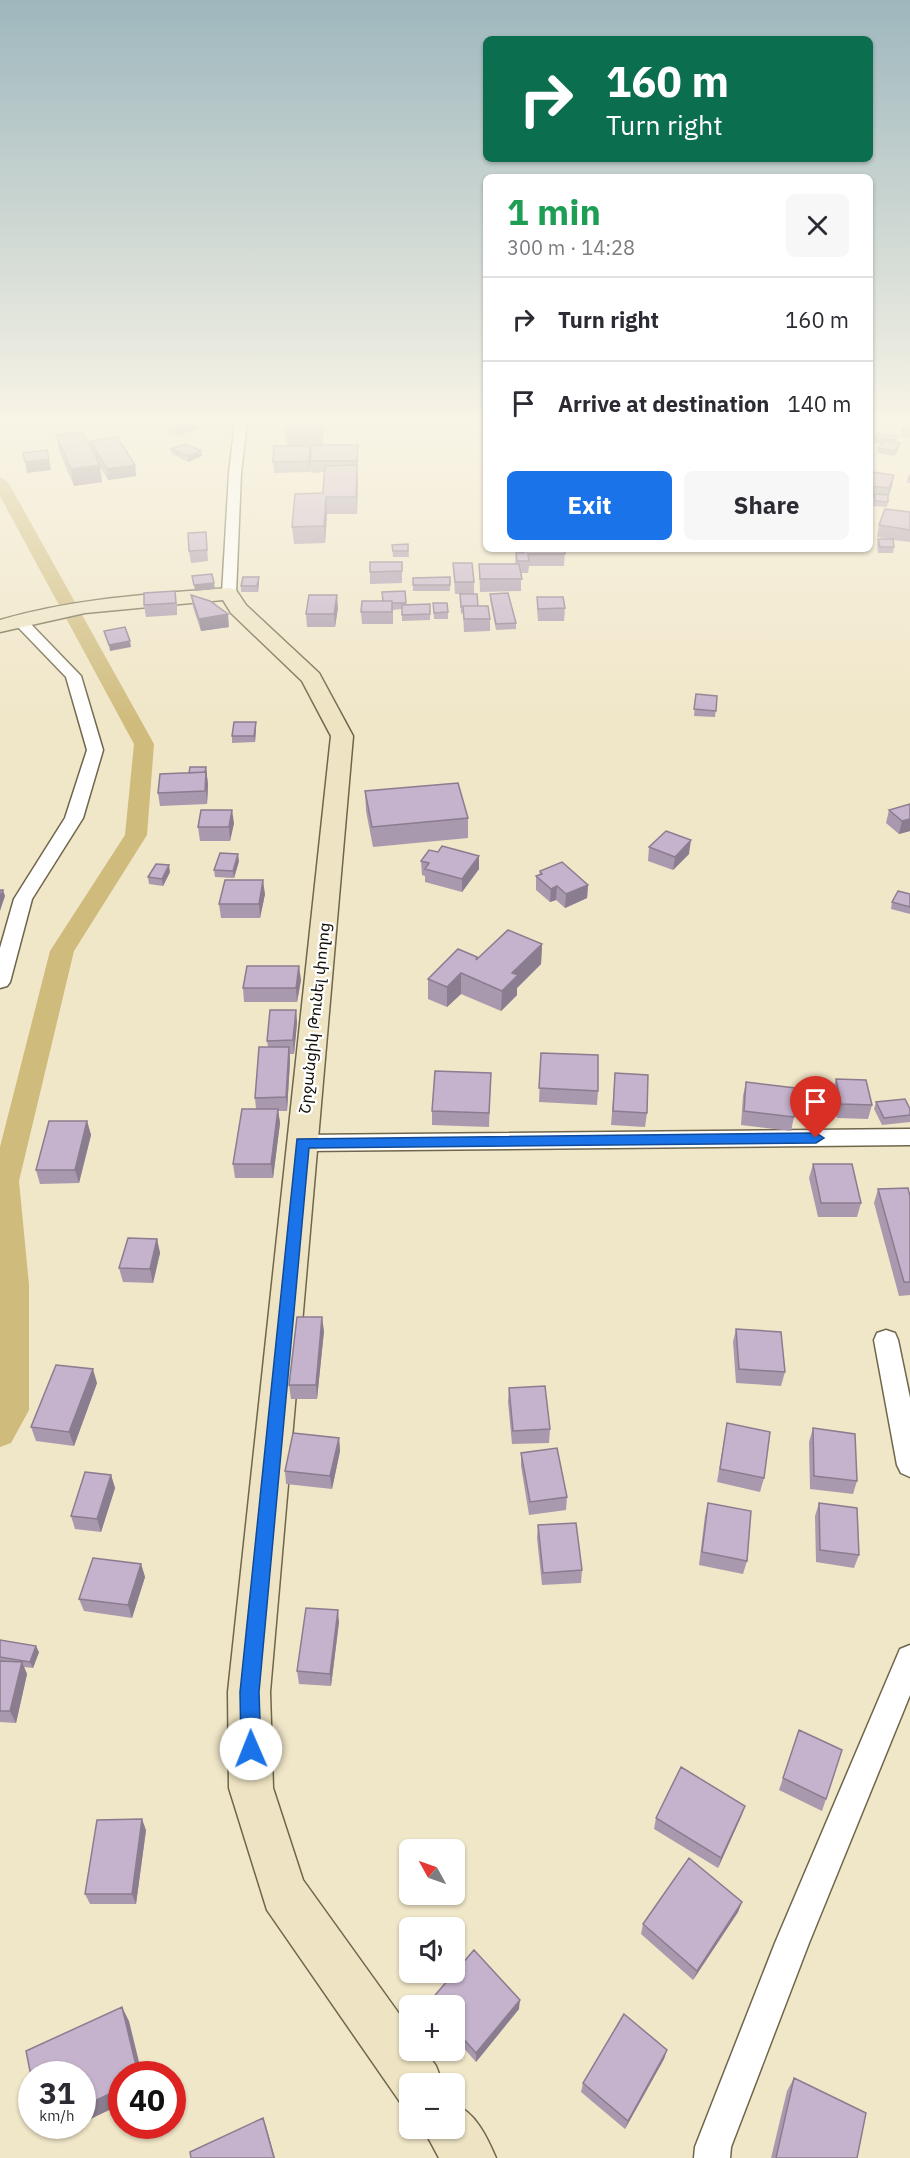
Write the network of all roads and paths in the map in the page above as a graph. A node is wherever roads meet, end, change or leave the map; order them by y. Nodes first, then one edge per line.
1 (233, 524) edge
2 (230, 594) junction
3 (10, 623) edge
4 (0, 982) edge
5 (910, 1137) edge
6 (302, 1143) junction
7 (886, 1340) dead end
8 (910, 1465) edge
9 (910, 1659) edge
10 (410, 2073) edge
11 (457, 2139) edge
12 (470, 2158) edge
13 (712, 2158) edge

1 - 2 street
2 - 3 street
2 - 6 street, Շրջանցիկ Թունել փողոց
3 - 4 street
5 - 6 street
6 - 10 street, Շրջանցիկ Թունել փողոց
7 - 8 street
9 - 13 street
11 - 12 street

